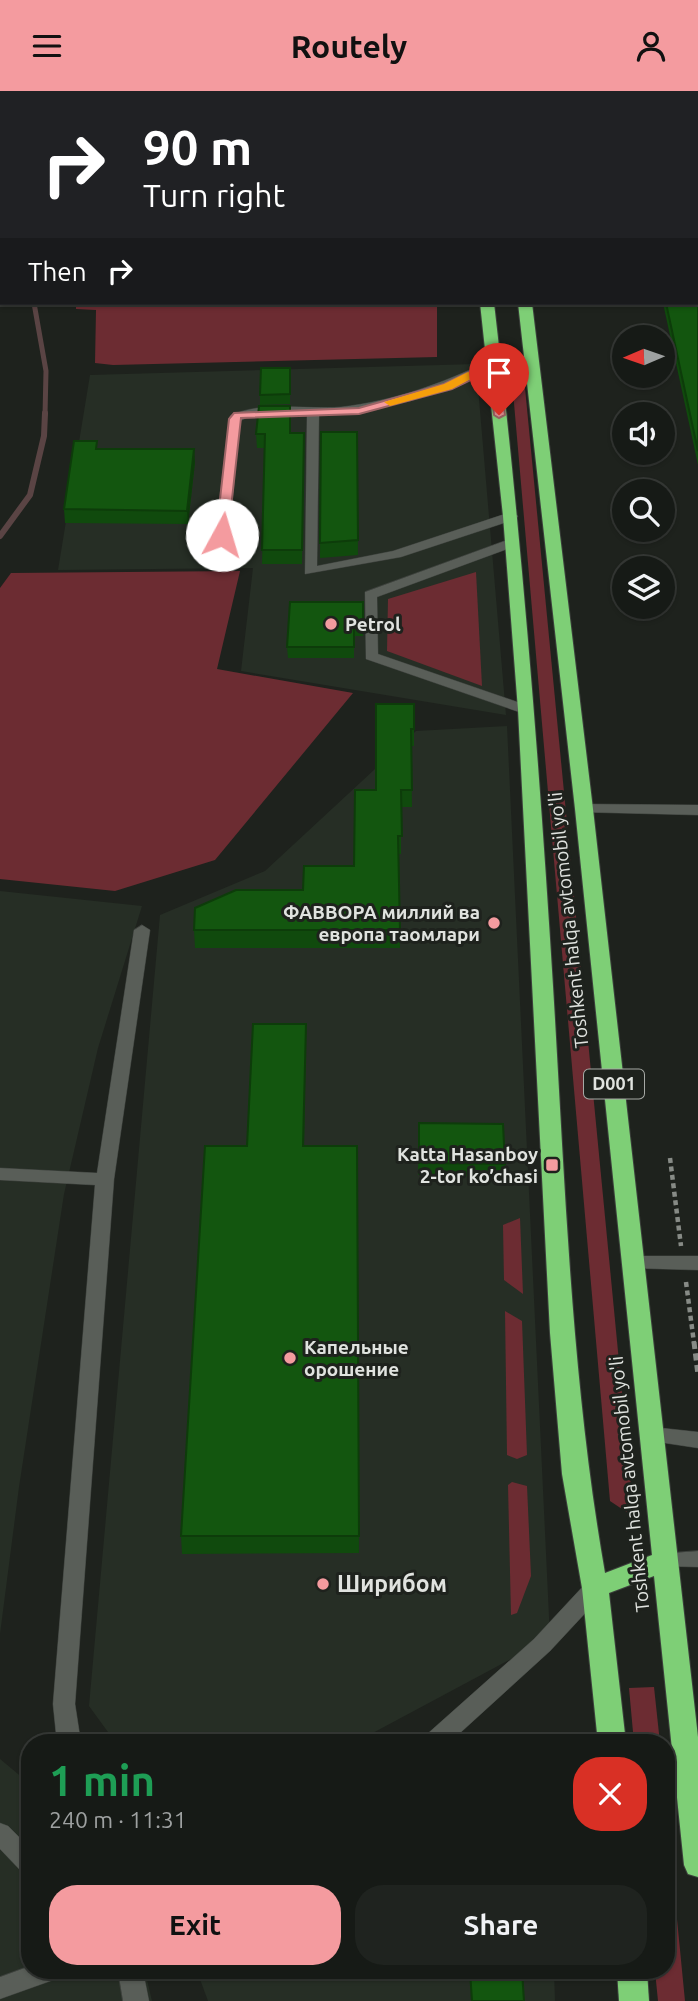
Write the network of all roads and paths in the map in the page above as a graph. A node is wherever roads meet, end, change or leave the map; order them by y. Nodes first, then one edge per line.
1 (489, 305) edge
2 (524, 305) edge
3 (509, 329) junction
4 (494, 365) junction
5 (313, 412) junction
6 (511, 516) junction
7 (222, 535) dead end
8 (513, 541) junction
9 (527, 711) junction
10 (584, 809) junction
11 (698, 810) edge
12 (142, 930) dead end
13 (0, 1174) edge
14 (105, 1179) junction
15 (634, 1263) junction
16 (698, 1263) edge
17 (652, 1435) junction
18 (698, 1440) edge
19 (698, 1559) edge
20 (666, 1560) junction
21 (595, 1588) junction
22 (68, 1734) edge
23 (443, 1734) edge
24 (611, 1734) edge
25 (0, 1833) edge
26 (21, 1855) edge
27 (698, 1865) edge
28 (25, 1979) edge
29 (132, 1979) edge
30 (633, 1979) edge
31 (0, 1988) edge
32 (136, 2001) edge
33 (634, 2001) edge

1 - 3 highway, Toshkent halqa avtomobil yo'li / D001
2 - 3 highway, Toshkent halqa avtomobil yo'li / D001
3 - 4 highway, Toshkent halqa avtomobil yo'li / D001
3 - 10 highway, Toshkent halqa avtomobil yo'li / D001
4 - 5 street
4 - 6 highway, Toshkent halqa avtomobil yo'li / D001
5 - 6 street
5 - 7 street
6 - 8 highway, Toshkent halqa avtomobil yo'li / D001
8 - 9 highway, Toshkent halqa avtomobil yo'li / D001
8 - 9 street
9 - 21 highway, Toshkent halqa avtomobil yo'li / D001
10 - 11 street
10 - 15 highway, Toshkent halqa avtomobil yo'li / D001
12 - 14 street
13 - 14 street
14 - 22 street
15 - 16 street
15 - 17 highway, Toshkent halqa avtomobil yo'li / D001
17 - 18 street
17 - 20 highway, Toshkent halqa avtomobil yo'li / D001
19 - 20 street
20 - 21 highway
20 - 27 highway, Toshkent halqa avtomobil yo'li / D001
21 - 23 street
21 - 24 highway, Toshkent halqa avtomobil yo'li / D001
25 - 26 street
28 - 31 street
29 - 32 street
30 - 33 highway

